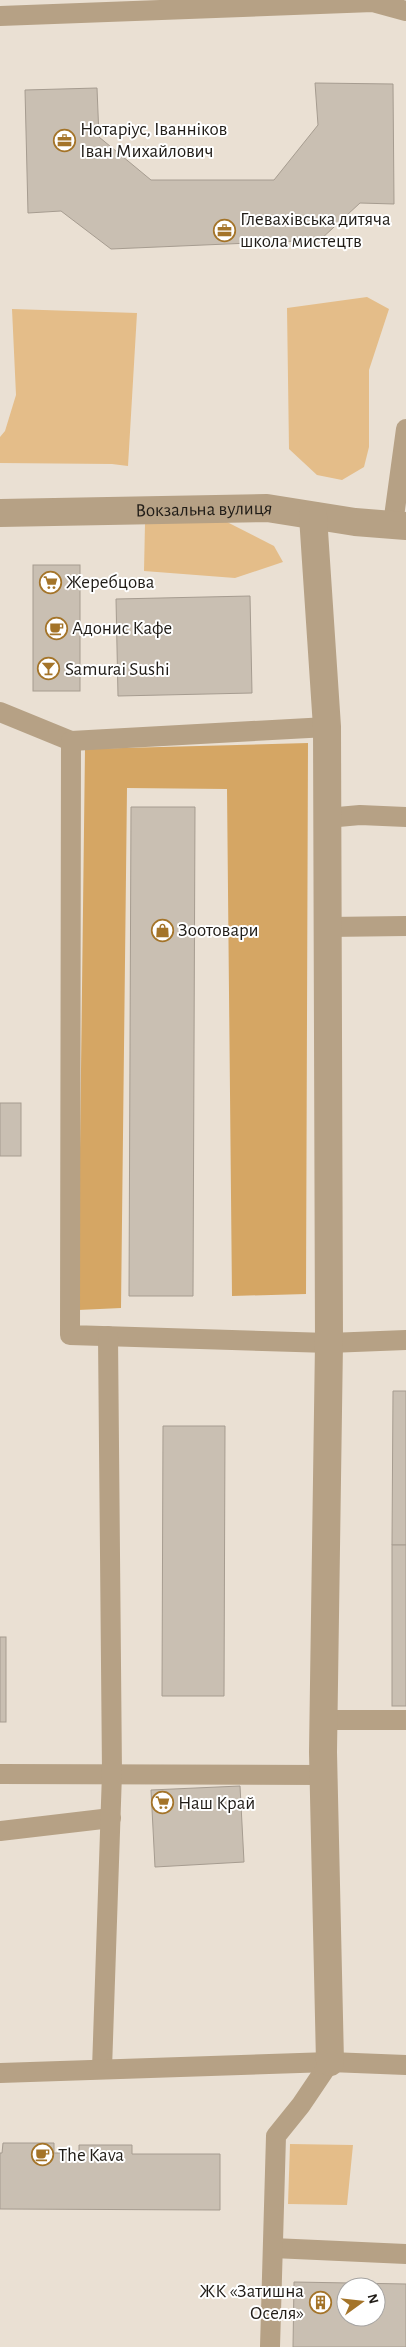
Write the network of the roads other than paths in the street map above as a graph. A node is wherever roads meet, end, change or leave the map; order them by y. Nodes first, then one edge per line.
1 (406, 11) edge
2 (0, 16) edge
3 (406, 429) edge
4 (0, 513) edge
5 (313, 516) junction
6 (400, 525) edge
7 (0, 712) edge
8 (327, 727) junction
9 (71, 741) junction
10 (406, 817) edge
11 (327, 818) junction
12 (406, 926) edge
13 (328, 927) junction
14 (108, 1336) junction
15 (406, 1340) edge
16 (329, 1343) junction
17 (324, 1720) junction
18 (406, 1720) edge
19 (112, 1773) junction
20 (0, 1774) edge
21 (326, 1775) junction
22 (111, 1818) junction
23 (0, 1831) edge
24 (330, 2062) junction
25 (406, 2065) edge
26 (102, 2069) junction
27 (0, 2073) edge
28 (273, 2248) junction
29 (406, 2254) edge
30 (270, 2347) edge

1 - 2 lane
3 - 6 lane
4 - 5 street, Вокзальна вулиця
5 - 6 street, Вокзальна вулиця
5 - 8 street
7 - 9 lane
8 - 9 lane
8 - 11 street
9 - 14 lane
10 - 11 lane
11 - 13 street
12 - 13 lane
13 - 16 street
14 - 16 lane
14 - 19 lane
15 - 16 lane
16 - 17 street
17 - 18 lane
17 - 21 street
19 - 20 lane
19 - 21 lane
19 - 22 lane
21 - 24 street
22 - 23 lane
22 - 26 lane
24 - 25 lane
24 - 26 lane
24 - 28 lane
26 - 27 lane
28 - 29 lane
28 - 30 lane

